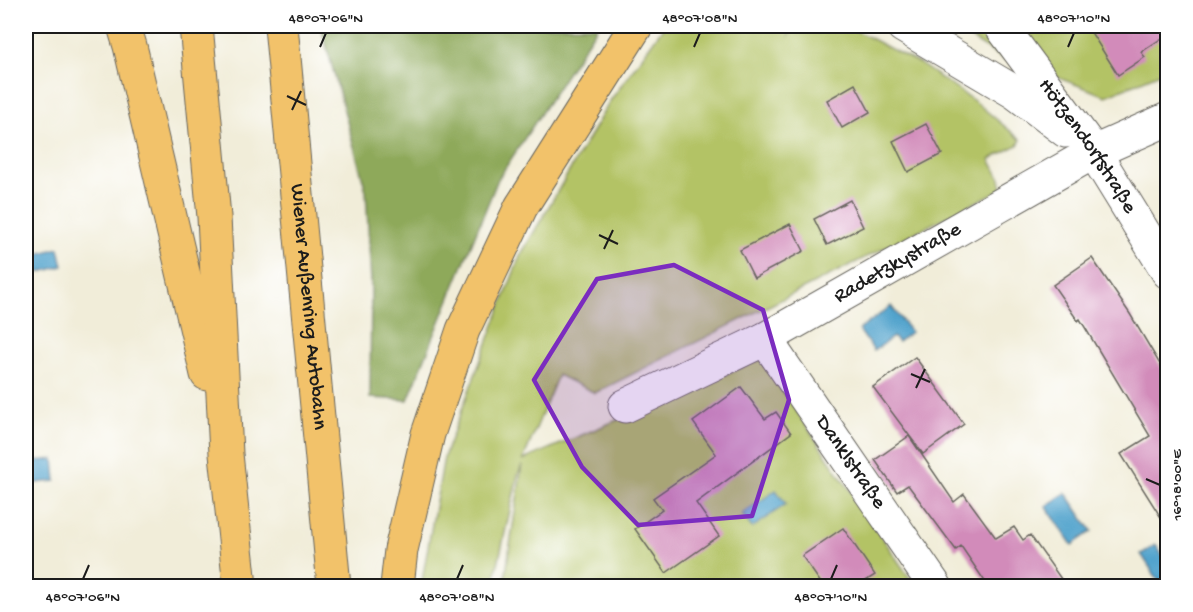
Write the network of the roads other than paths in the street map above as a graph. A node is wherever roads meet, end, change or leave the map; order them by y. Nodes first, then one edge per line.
1 (124, 26) edge
2 (196, 26) edge
3 (281, 26) edge
4 (636, 26) edge
5 (903, 26) edge
6 (1001, 26) edge
7 (1167, 119) edge
8 (1094, 152) junction
9 (1167, 272) edge
10 (765, 339) junction
11 (625, 406) dead end
12 (226, 454) junction
13 (240, 586) edge
14 (334, 586) edge
15 (397, 586) edge
16 (935, 586) edge

1 - 12 highway
2 - 12 highway
3 - 14 highway, Wiener Außenring Autobahn
4 - 15 highway
5 - 8 street
6 - 8 street, Hötzendorfstraße
7 - 8 street, Radetzkystraße
8 - 9 street, Hötzendorfstraße
8 - 10 street, Radetzkystraße
10 - 11 street, Radetzkystraße
10 - 16 street, Danklstraße
12 - 13 highway

